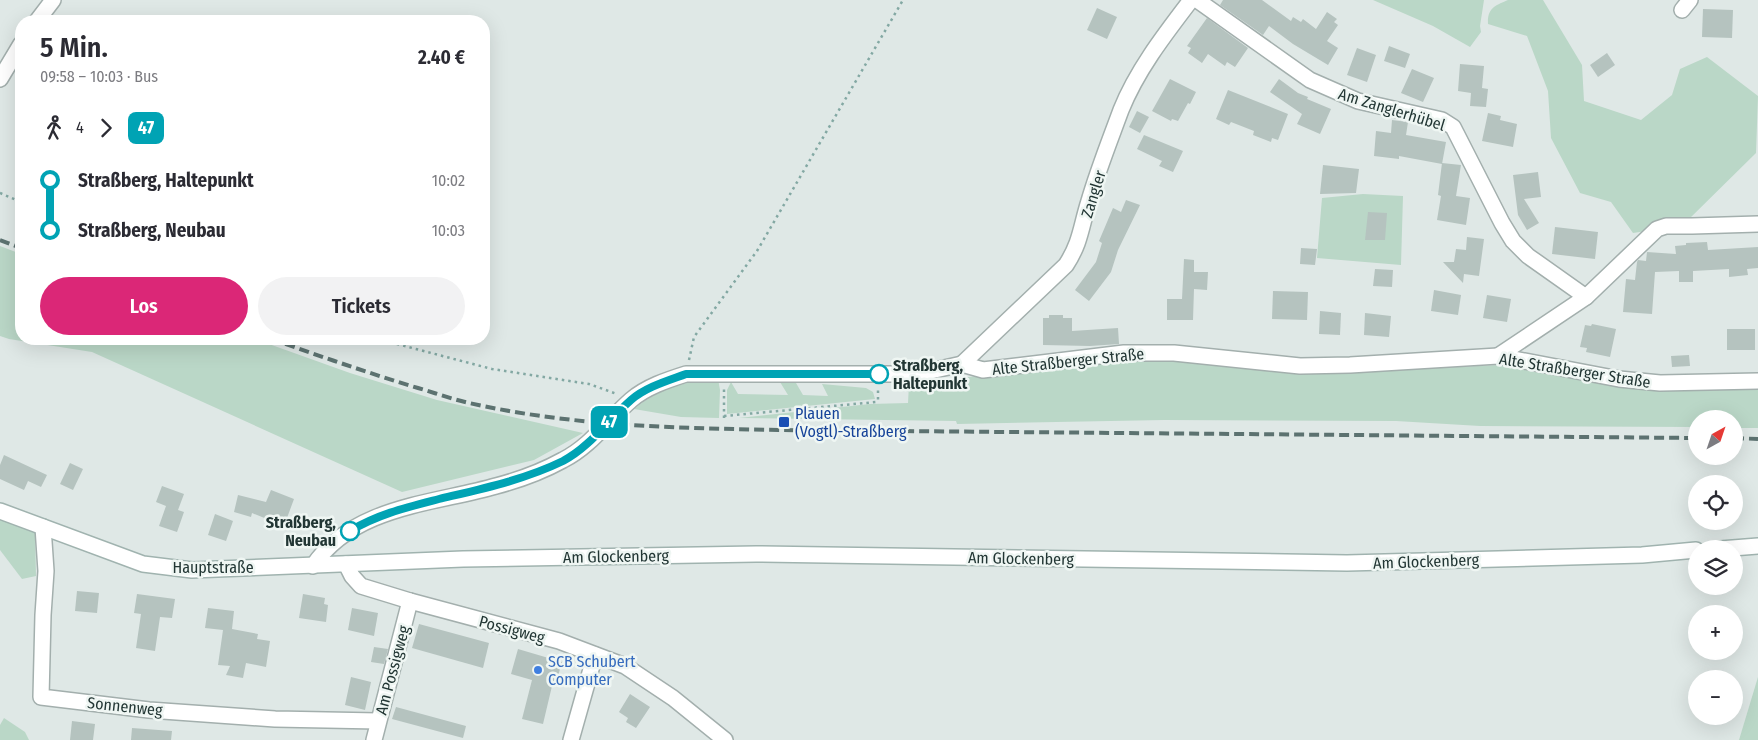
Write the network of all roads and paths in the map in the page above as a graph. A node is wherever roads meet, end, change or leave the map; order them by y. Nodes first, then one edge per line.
1 (53, 0) edge
2 (903, 0) edge
3 (1191, 0) edge
4 (1197, 0) edge
5 (42, 15) edge
6 (15, 54) edge
7 (0, 79) edge
8 (0, 193) edge
9 (15, 199) edge
10 (1758, 224) edge
11 (1586, 297) junction
12 (401, 345) edge
13 (1498, 356) junction
14 (962, 364) junction
15 (686, 374) junction
16 (1758, 380) edge
17 (724, 389) dead end
18 (632, 399) junction
19 (876, 402) dead end
20 (0, 511) edge
21 (43, 527) junction
22 (1758, 546) edge
23 (1743, 547) edge
24 (1688, 551) edge
25 (346, 564) junction
26 (313, 566) junction
27 (410, 601) junction
28 (595, 654) junction
29 (378, 720) junction
30 (374, 740) edge
31 (571, 740) edge
32 (725, 740) edge

1 - 5 street
2 - 15 path
3 - 14 street, Zangler
4 - 11 street, Am Zanglerhübel
6 - 7 street
8 - 9 path
10 - 11 street
11 - 13 street
12 - 18 path
13 - 14 street, Alte Straßberger Straße
13 - 16 street, Alte Straßberger Straße
14 - 15 street, Alte Straßberger Straße
15 - 18 street, Alte Straßberger Straße
17 - 19 path
18 - 26 street, Alte Straßberger Straße
20 - 21 street, Hauptstraße
21 - 26 street, Hauptstraße
21 - 29 street, Sonnenweg
22 - 23 street
24 - 25 street, Am Glockenberg
25 - 26 street, Hauptstraße
25 - 27 street, Possigweg
27 - 28 street, Possigweg
27 - 29 street, Am Possigweg
28 - 31 street
28 - 32 street, Possigweg
29 - 30 street, Am Possigweg

